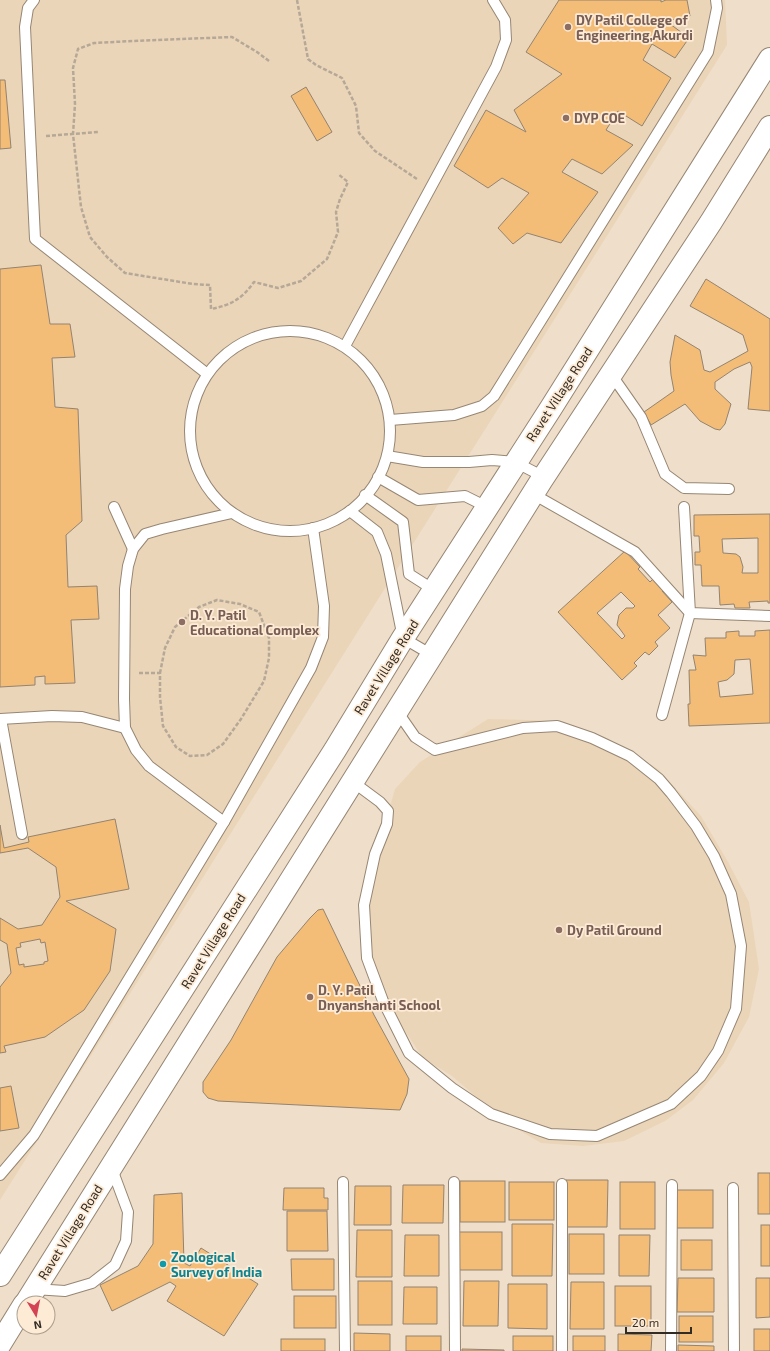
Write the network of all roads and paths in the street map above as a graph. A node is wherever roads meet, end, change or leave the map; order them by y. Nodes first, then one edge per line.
1 (34, 0) edge
2 (297, 0) edge
3 (493, 0) edge
4 (716, 0) edge
5 (770, 58) edge
6 (269, 61) dead end
7 (770, 127) edge
8 (98, 132) dead end
9 (73, 134) junction
10 (30, 137) junction
11 (338, 174) dead end
12 (430, 189) junction
13 (345, 346) junction
14 (206, 374) junction
15 (611, 374) junction
16 (390, 420) junction
17 (387, 456) junction
18 (515, 462) junction
19 (378, 477) junction
20 (538, 486) junction
21 (729, 489) dead end
22 (365, 495) junction
23 (114, 507) dead end
24 (486, 507) junction
25 (684, 507) dead end
26 (350, 511) junction
27 (232, 513) junction
28 (313, 528) junction
29 (133, 549) junction
30 (434, 590) junction
31 (690, 613) junction
32 (770, 616) edge
33 (403, 638) junction
34 (432, 655) junction
35 (160, 673) junction
36 (124, 674) junction
37 (397, 711) junction
38 (662, 715) dead end
39 (0, 719) edge
40 (125, 728) junction
41 (353, 782) junction
42 (224, 822) junction
43 (22, 834) dead end
44 (111, 1167) junction
45 (0, 1175) edge
46 (342, 1182) dead end
47 (454, 1182) dead end
48 (562, 1184) dead end
49 (672, 1185) dead end
50 (733, 1188) dead end
51 (0, 1275) edge
52 (31, 1295) edge
53 (46, 1295) edge
54 (16, 1318) edge
55 (0, 1344) edge
56 (345, 1351) edge
57 (455, 1351) edge
58 (562, 1351) edge
59 (671, 1351) edge
60 (734, 1351) edge

1 - 10 lane
2 - 12 path
3 - 12 lane
4 - 16 lane
5 - 18 main road, Ravet Village Road
6 - 9 path
7 - 15 main road, Ravet Village Road
8 - 9 path
9 - 10 path
9 - 11 path
10 - 14 lane
12 - 13 lane
13 - 14 lane
13 - 16 lane
14 - 27 lane
15 - 20 main road, Ravet Village Road
15 - 21 lane
16 - 17 lane
17 - 18 lane
17 - 19 lane
18 - 20 lane
18 - 24 main road, Ravet Village Road
19 - 22 lane
19 - 24 lane
20 - 31 lane
20 - 34 main road, Ravet Village Road
22 - 26 lane
22 - 30 lane
23 - 29 lane
24 - 30 main road, Ravet Village Road
25 - 31 lane
26 - 28 lane
26 - 33 lane
27 - 28 lane
27 - 29 lane
28 - 42 lane
29 - 36 lane
30 - 33 main road, Ravet Village Road
31 - 32 lane
31 - 38 lane
33 - 34 lane
33 - 51 main road, Ravet Village Road
34 - 37 main road, Ravet Village Road
35 - 35 path
35 - 36 path
36 - 40 lane
37 - 41 main road, Ravet Village Road
37 - 41 lane
39 - 40 lane
39 - 43 lane
40 - 42 lane
41 - 44 main road, Ravet Village Road
42 - 45 lane
44 - 52 main road, Ravet Village Road
44 - 53 lane
46 - 56 lane
47 - 57 lane
48 - 58 lane
49 - 59 lane
50 - 60 lane
54 - 55 main road, Ravet Village Road

